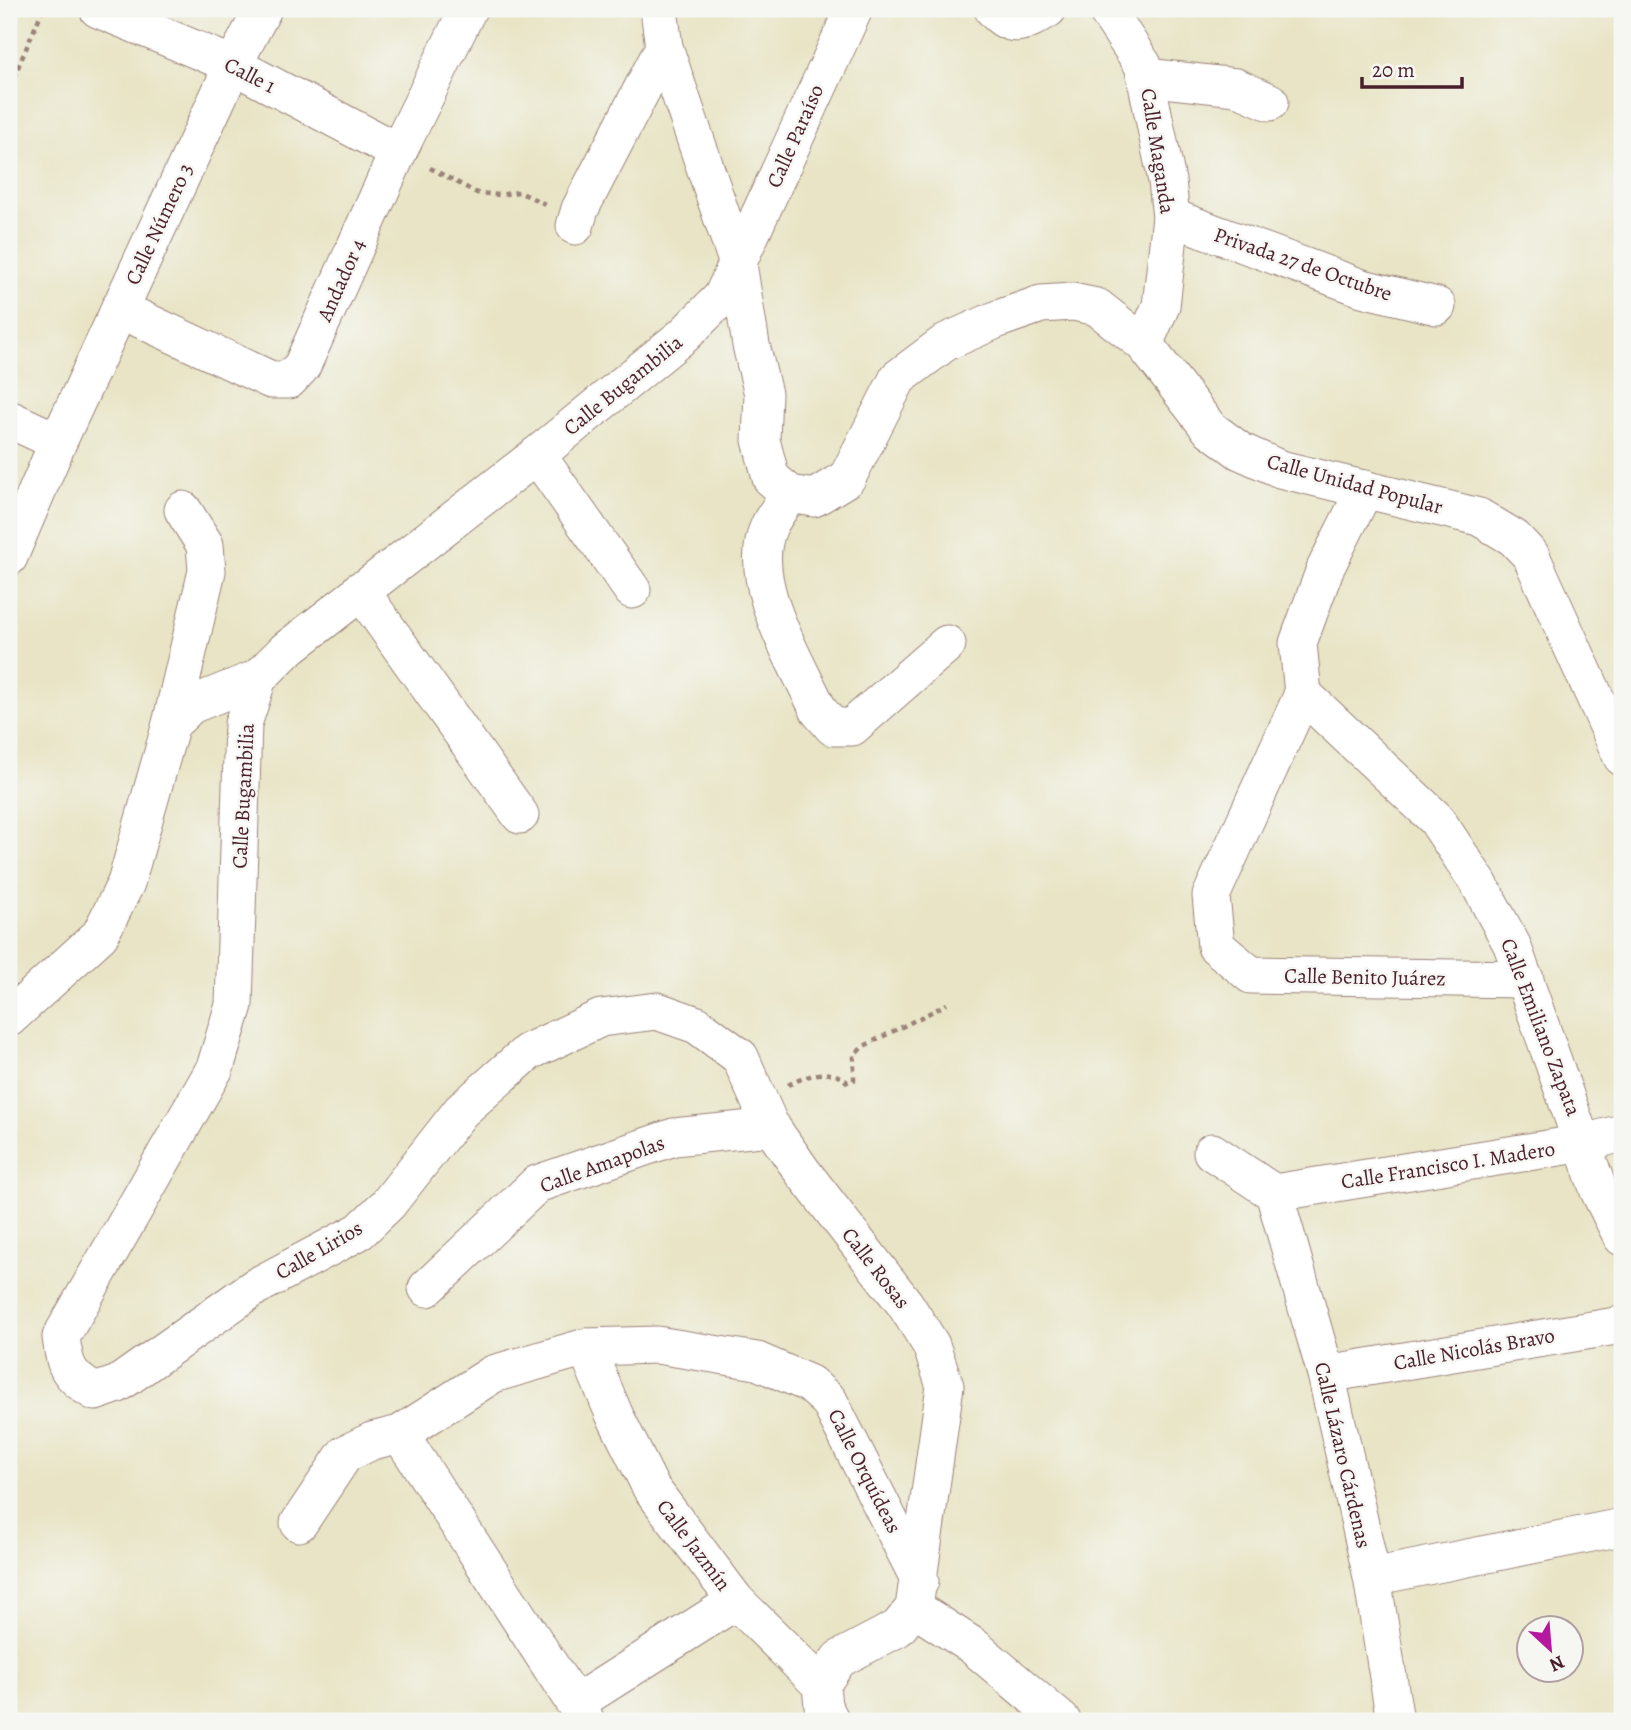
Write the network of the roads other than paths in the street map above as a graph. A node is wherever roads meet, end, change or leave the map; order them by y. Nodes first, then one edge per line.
1 (98, 9) edge
2 (262, 9) edge
3 (468, 9) edge
4 (659, 9) edge
5 (854, 9) edge
6 (993, 9) edge
7 (1048, 9) edge
8 (1106, 9) edge
9 (663, 47) junction
10 (233, 65) junction
11 (1146, 77) junction
12 (1270, 102) dead end
13 (398, 152) junction
14 (1171, 218) junction
15 (575, 226) road end
16 (738, 264) junction
17 (1437, 306) dead end
18 (119, 309) junction
19 (1144, 344) junction
20 (9, 419) edge
21 (58, 442) junction
22 (537, 455) junction
23 (1365, 489) junction
24 (790, 494) junction
25 (183, 510) dead end
26 (9, 557) edge
27 (360, 590) junction
28 (632, 590) dead end
29 (947, 644) dead end
30 (258, 678) junction
31 (1303, 694) junction
32 (171, 724) junction
33 (1622, 757) edge
34 (520, 815) dead end
35 (1525, 979) junction
36 (9, 1018) edge
37 (528, 1052) joint
38 (766, 1113) junction
39 (1622, 1133) edge
40 (1584, 1143) junction
41 (1212, 1152) dead end
42 (1273, 1193) junction
43 (1622, 1237) edge
44 (427, 1288) dead end
45 (1622, 1325) edge
46 (586, 1347) junction
47 (1326, 1374) junction
48 (74, 1379) joint
49 (400, 1434) junction
50 (299, 1523) dead end
51 (1622, 1527) edge
52 (1372, 1577) junction
53 (917, 1595) junction
54 (736, 1601) junction
55 (821, 1685) junction
56 (581, 1712) edge
57 (831, 1721) edge
58 (1062, 1721) edge
59 (1395, 1721) edge

1 - 10 street, Calle 1
2 - 10 street, Calle Número 3
3 - 13 street, Andador 4
4 - 9 street
5 - 16 street, Calle Paraíso
6 - 7 street
8 - 11 street, Calle Maganda
9 - 15 street
9 - 16 street
10 - 13 street, Calle 1
10 - 18 street, Calle Número 3
11 - 12 street
11 - 14 street, Calle Maganda
13 - 18 street, Andador 4
14 - 17 street, Privada 27 de Octubre
14 - 19 street, Calle Maganda
16 - 22 street, Calle Bugambilia
16 - 24 street
18 - 21 street, Calle Número 3
19 - 23 street, Calle Unidad Popular
19 - 24 street, Calle Unidad Popular
20 - 21 street
21 - 26 street, Calle Número 3
22 - 27 street, Calle Bugambilia
22 - 28 street
23 - 31 street
23 - 33 street, Calle Unidad Popular
24 - 29 street
25 - 32 street
27 - 30 street, Calle Bugambilia
27 - 34 street
30 - 32 street
30 - 48 street, Calle Bugambilia
31 - 35 street, Calle Emiliano Zapata
31 - 35 street, Calle Benito Juárez
32 - 36 street
35 - 40 street, Calle Emiliano Zapata
37 - 38 street, Calle Rosas
37 - 48 street, Calle Lirios
38 - 44 street, Calle Amapolas
38 - 53 street, Calle Rosas
39 - 40 street, Calle Francisco I. Madero
40 - 42 street, Calle Francisco I. Madero
40 - 43 street, Calle Emiliano Zapata
41 - 42 street
42 - 47 street, Calle Lázaro Cárdenas
45 - 47 street, Calle Nicolás Bravo
46 - 49 street, Calle Orquídeas
46 - 53 street, Calle Orquídeas
46 - 54 street, Calle Jazmín
47 - 52 street, Calle Lázaro Cárdenas
49 - 50 street
49 - 56 street
51 - 52 street
52 - 59 street, Calle Lázaro Cárdenas
53 - 55 street
53 - 58 street
54 - 55 street, Calle Jazmín
54 - 56 street
55 - 57 street

